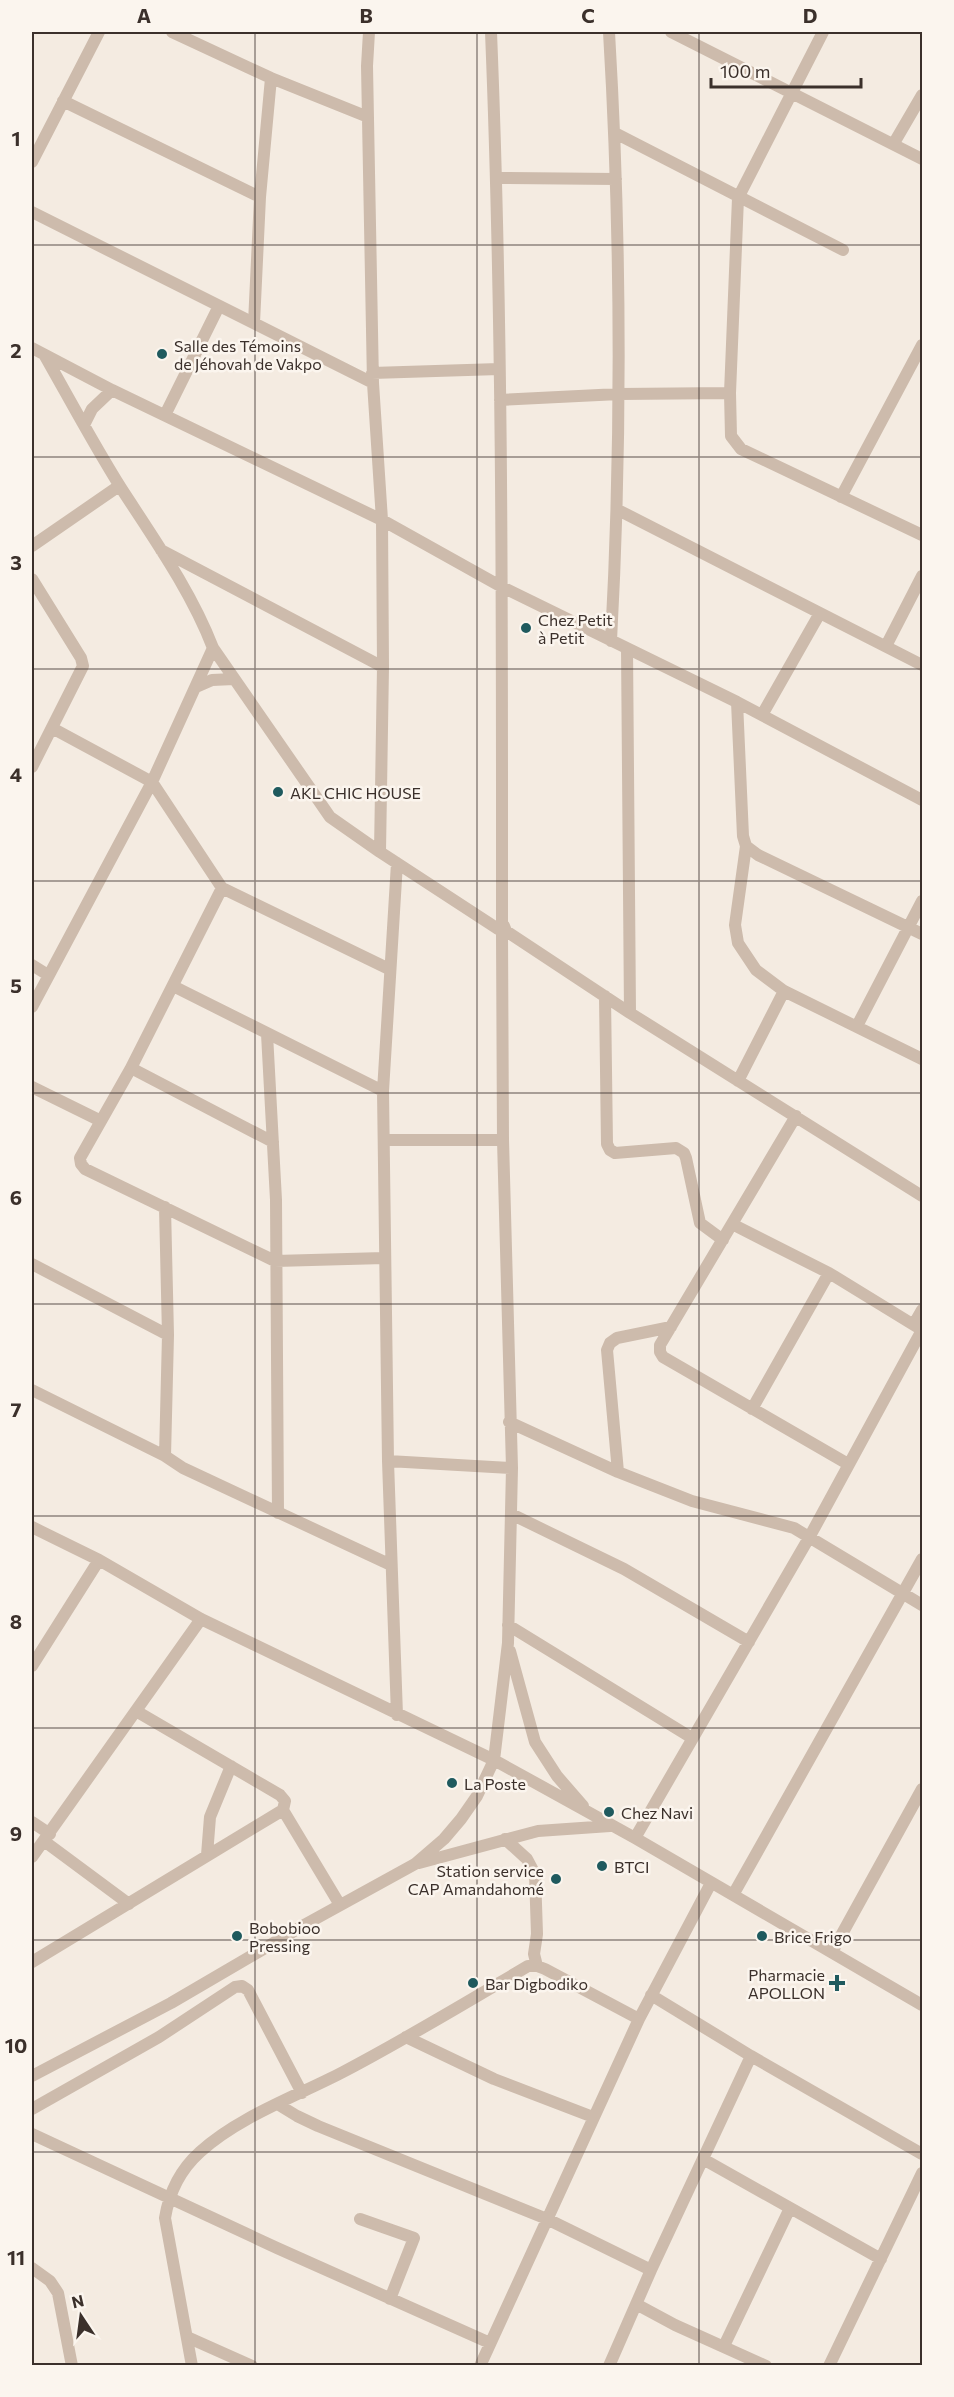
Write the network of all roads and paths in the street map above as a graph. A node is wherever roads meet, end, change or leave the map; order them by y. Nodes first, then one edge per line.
1 (99, 32) edge
2 (172, 32) edge
3 (369, 32) edge
4 (490, 32) edge
5 (609, 32) edge
6 (671, 32) edge
7 (823, 32) edge
8 (271, 78) junction
9 (791, 91) junction
10 (922, 95) edge
11 (63, 100) junction
12 (368, 117) junction
13 (615, 133) junction
14 (894, 143) junction
15 (922, 159) edge
16 (32, 162) edge
17 (496, 178) junction
18 (616, 179) junction
19 (260, 197) junction
20 (738, 198) junction
21 (32, 212) edge
22 (843, 250) dead end
23 (219, 306) junction
24 (254, 323) junction
25 (922, 345) edge
26 (32, 348) edge
27 (45, 356) junction
28 (499, 369) junction
29 (373, 378) junction
30 (112, 390) junction
31 (730, 393) junction
32 (619, 394) junction
33 (500, 400) junction
34 (165, 415) junction
35 (84, 425) junction
36 (119, 486) junction
37 (841, 496) junction
38 (618, 510) junction
39 (382, 520) junction
40 (922, 535) edge
41 (32, 546) edge
42 (161, 550) junction
43 (922, 576) edge
44 (32, 579) edge
45 (502, 588) junction
46 (820, 613) junction
47 (611, 641) junction
48 (886, 646) junction
49 (213, 648) junction
50 (627, 648) junction
51 (922, 665) edge
52 (383, 667) junction
53 (234, 679) junction
54 (196, 687) junction
55 (737, 702) junction
56 (762, 715) junction
57 (52, 728) junction
58 (32, 767) edge
59 (152, 782) junction
60 (922, 800) edge
61 (746, 846) junction
62 (380, 852) junction
63 (397, 863) junction
64 (222, 888) junction
65 (922, 901) edge
66 (909, 927) junction
67 (502, 930) junction
68 (922, 934) edge
69 (32, 965) edge
70 (389, 969) junction
71 (48, 975) junction
72 (173, 986) junction
73 (784, 991) junction
74 (605, 996) junction
75 (32, 1007) edge
76 (630, 1013) junction
77 (857, 1026) junction
78 (267, 1034) junction
79 (922, 1059) edge
80 (131, 1068) junction
81 (738, 1081) junction
82 (32, 1087) edge
83 (383, 1091) junction
84 (796, 1116) junction
85 (101, 1121) junction
86 (384, 1140) junction
87 (503, 1140) junction
88 (273, 1142) junction
89 (922, 1196) edge
90 (165, 1207) junction
91 (732, 1224) junction
92 (723, 1240) junction
93 (384, 1258) junction
94 (276, 1261) junction
95 (32, 1264) edge
96 (829, 1274) junction
97 (922, 1311) edge
98 (671, 1328) junction
99 (920, 1328) edge
100 (168, 1335) junction
101 (32, 1390) edge
102 (752, 1409) junction
103 (510, 1422) junction
104 (165, 1456) junction
105 (388, 1461) junction
106 (848, 1464) junction
107 (512, 1468) junction
108 (618, 1472) junction
109 (278, 1513) junction
110 (510, 1514) junction
111 (32, 1527) edge
112 (810, 1536) junction
113 (922, 1559) edge
114 (99, 1560) junction
115 (391, 1565) junction
116 (904, 1593) junction
117 (922, 1605) edge
118 (201, 1619) junction
119 (508, 1625) junction
120 (749, 1642) junction
121 (508, 1643) junction
122 (32, 1666) edge
123 (135, 1711) junction
124 (398, 1715) junction
125 (692, 1738) junction
126 (494, 1760) junction
127 (231, 1766) junction
128 (922, 1789) edge
129 (283, 1809) junction
130 (590, 1813) junction
131 (32, 1822) edge
132 (612, 1826) junction
133 (47, 1837) junction
134 (635, 1838) junction
135 (505, 1839) junction
136 (207, 1855) junction
137 (32, 1857) edge
138 (415, 1864) junction
139 (711, 1883) junction
140 (733, 1895) junction
141 (129, 1904) junction
142 (340, 1905) junction
143 (832, 1952) junction
144 (32, 1962) edge
145 (537, 1966) junction
146 (651, 1995) junction
147 (922, 2005) edge
148 (639, 2019) junction
149 (405, 2037) junction
150 (751, 2056) junction
151 (32, 2076) edge
152 (302, 2093) junction
153 (279, 2105) junction
154 (32, 2109) edge
155 (593, 2117) junction
156 (32, 2134) edge
157 (922, 2154) edge
158 (703, 2159) junction
159 (922, 2173) edge
160 (169, 2198) junction
161 (790, 2208) junction
162 (360, 2219) dead end
163 (547, 2219) junction
164 (881, 2259) junction
165 (32, 2268) edge
166 (651, 2270) junction
167 (390, 2299) junction
168 (636, 2304) junction
169 (187, 2337) junction
170 (490, 2343) junction
171 (724, 2346) junction
172 (72, 2366) edge
173 (192, 2366) edge
174 (252, 2366) edge
175 (480, 2366) edge
176 (609, 2366) edge
177 (766, 2366) edge
178 (829, 2366) edge

1 - 11 street
2 - 8 street
3 - 12 street
4 - 17 street
5 - 13 street
6 - 9 street
7 - 9 street
8 - 12 street
8 - 19 street
9 - 14 street
9 - 20 street
10 - 14 street
11 - 16 street
11 - 19 street
12 - 29 street
13 - 18 street
13 - 20 street
14 - 15 street
17 - 18 street
17 - 28 street
18 - 32 street
19 - 24 street
20 - 22 street
20 - 31 street
21 - 23 street
23 - 24 street
23 - 34 street
24 - 29 street
25 - 37 street
26 - 27 street
27 - 30 street
27 - 35 street
28 - 29 street
28 - 33 street
29 - 39 street
30 - 34 street
30 - 35 street
31 - 32 street
31 - 37 street
32 - 33 street
32 - 38 street
33 - 45 street
34 - 39 street
35 - 36 street
36 - 41 street
36 - 42 street
37 - 40 street
38 - 46 street
38 - 47 street
39 - 45 street
39 - 52 street
42 - 49 street
42 - 52 street
43 - 48 street
44 - 57 street
45 - 47 street
45 - 67 street
46 - 48 street
46 - 56 street
47 - 50 street
48 - 51 street
49 - 53 street
49 - 54 street
50 - 55 street
50 - 76 street
52 - 62 street
53 - 54 street
53 - 62 street
54 - 59 street
55 - 56 street
55 - 61 street
56 - 60 street
57 - 58 street
57 - 59 street
59 - 64 street
59 - 71 street
61 - 66 street
61 - 73 street
62 - 63 street
63 - 67 street
63 - 70 street
64 - 70 street
64 - 72 street
65 - 66 street
66 - 68 street
66 - 77 street
67 - 74 street
67 - 87 street
69 - 71 street
70 - 83 street
71 - 75 street
72 - 78 street
72 - 80 street
73 - 77 street
73 - 81 street
74 - 76 street
74 - 92 street
76 - 81 street
77 - 79 street
78 - 83 street
78 - 88 street
80 - 85 street
80 - 88 street
81 - 84 street
82 - 85 street
83 - 86 street
84 - 89 street
84 - 91 street
85 - 90 street
86 - 87 street
86 - 93 street
87 - 103 street
88 - 94 street
90 - 94 street
90 - 100 street
91 - 92 street
91 - 96 street
92 - 98 street
93 - 94 street
93 - 105 street
94 - 109 street
95 - 100 street
96 - 99 street
96 - 102 street
97 - 99 street
98 - 102 street
98 - 108 street
99 - 106 street
100 - 104 street
101 - 104 street
102 - 106 street
103 - 107 street
103 - 108 street
104 - 109 street
105 - 107 street
105 - 115 street
106 - 112 street
107 - 110 street
108 - 112 street
109 - 115 street
110 - 119 street
110 - 120 street
111 - 114 street
112 - 116 street
112 - 120 street
113 - 116 street
114 - 118 street
114 - 122 street
115 - 124 street
116 - 117 street
116 - 140 street
118 - 123 street
118 - 124 street
119 - 121 street
119 - 125 street
120 - 125 street
121 - 126 street
121 - 130 street
123 - 127 street
123 - 133 street
124 - 126 street
125 - 134 street
126 - 130 street
126 - 138 street
127 - 129 street
127 - 136 street
128 - 143 street
129 - 136 street
129 - 142 street
130 - 132 street
131 - 133 street
132 - 134 street
132 - 135 street
133 - 137 street
133 - 141 street
134 - 139 street
135 - 138 street
135 - 145 street
136 - 141 street
138 - 142 street
139 - 140 street
139 - 146 street
140 - 143 street
141 - 144 street
142 - 151 street
143 - 147 street
145 - 148 street
145 - 149 street
146 - 148 street
146 - 150 street
148 - 155 street
149 - 152 street
149 - 155 street
150 - 157 street
150 - 158 street
152 - 153 street
152 - 154 street
153 - 160 street
153 - 163 street
155 - 163 street
156 - 160 street
158 - 161 street
158 - 166 street
159 - 164 street
160 - 167 street
160 - 169 street
161 - 164 street
161 - 171 street
162 - 167 street
163 - 166 street
163 - 170 street
164 - 178 street
165 - 172 street
166 - 168 street
167 - 170 street
168 - 171 street
168 - 176 street
169 - 173 street
169 - 174 street
170 - 175 street
171 - 177 street

